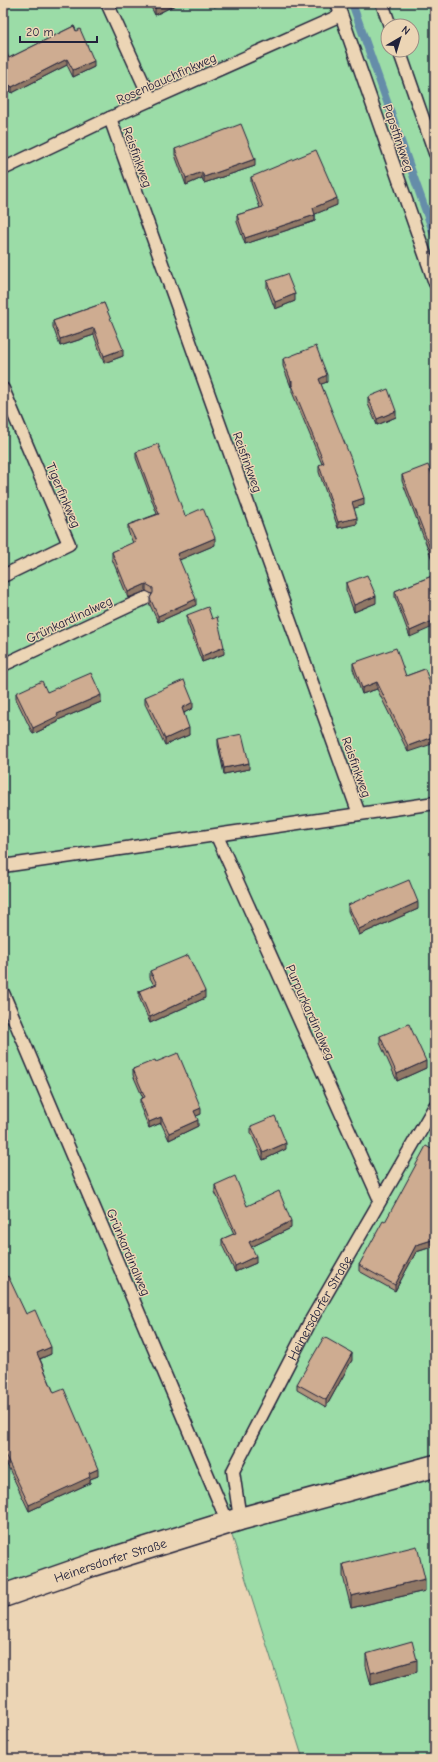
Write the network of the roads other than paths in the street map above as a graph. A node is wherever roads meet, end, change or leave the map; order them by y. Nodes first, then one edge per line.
1 (107, 3) edge
2 (336, 3) edge
3 (382, 3) edge
4 (341, 16) junction
5 (387, 18) edge
6 (402, 58) edge
7 (151, 100) junction
8 (110, 118) junction
9 (435, 153) edge
10 (3, 169) edge
11 (435, 283) edge
12 (3, 389) edge
13 (3, 576) edge
14 (146, 598) dead end
15 (3, 665) edge
16 (435, 803) edge
17 (359, 814) junction
18 (217, 836) junction
19 (3, 866) edge
20 (3, 993) edge
21 (435, 1106) edge
22 (380, 1200) junction
23 (435, 1466) edge
24 (234, 1521) junction
25 (3, 1596) edge

1 - 7 lane
2 - 4 lane, Papstfinkweg
3 - 5 lane
4 - 7 lane, Rosenbauchfinkweg
4 - 11 lane, Papstfinkweg
6 - 9 lane
7 - 8 lane, Rosenbauchfinkweg
8 - 10 lane, Rosenbauchfinkweg
8 - 17 lane, Reisfinkweg
12 - 13 lane, Tigerfinkweg
14 - 15 lane, Grünkardinalweg
16 - 17 lane
17 - 18 lane
18 - 19 lane
18 - 22 lane, Purpurkardinalweg
20 - 24 lane, Grünkardinalweg
21 - 22 lane, Heinersdorfer Straße
22 - 24 lane, Heinersdorfer Straße
23 - 24 main road, Heinersdorfer Straße
24 - 25 main road, Heinersdorfer Straße

